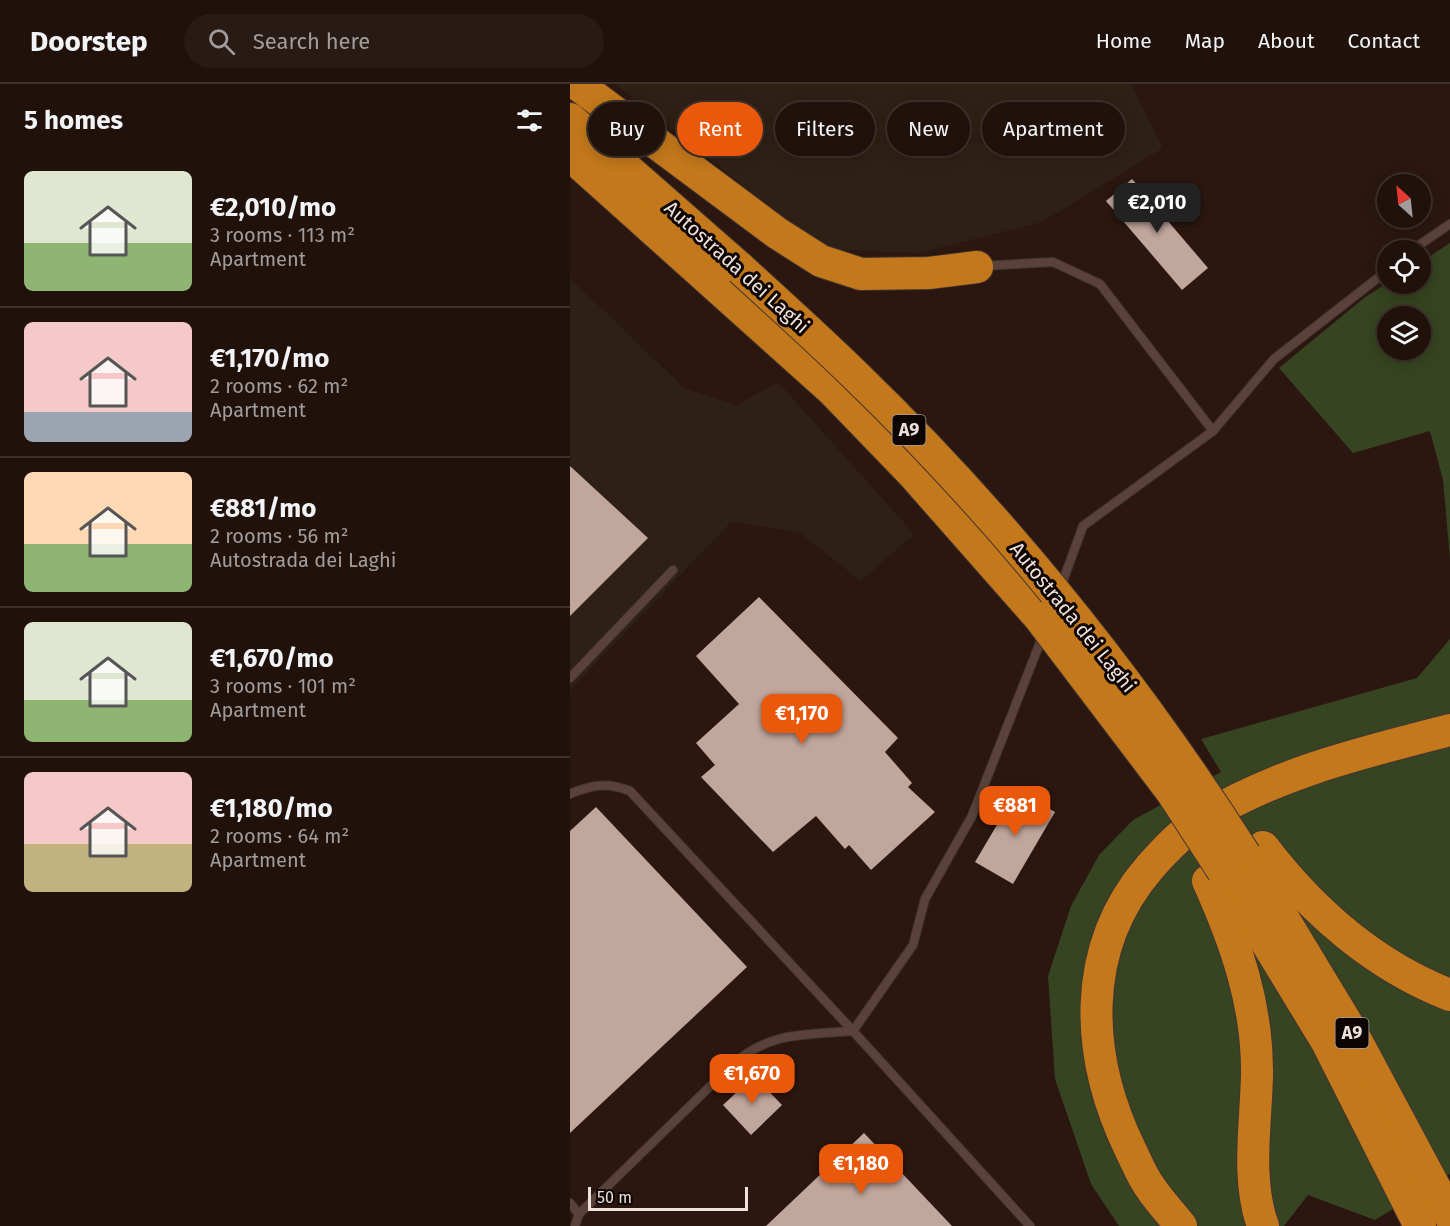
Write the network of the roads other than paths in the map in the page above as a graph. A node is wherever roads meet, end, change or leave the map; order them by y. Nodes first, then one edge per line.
1 (577, 84) edge
2 (570, 119) edge
3 (570, 155) edge
4 (1450, 224) edge
5 (1427, 240) edge
6 (977, 267) joint
7 (730, 278) junction
8 (1377, 279) edge
9 (1213, 431) junction
10 (673, 570) dead end
11 (1052, 610) junction
12 (570, 678) edge
13 (1450, 730) edge
14 (570, 794) edge
15 (1235, 864) junction
16 (1450, 995) edge
17 (853, 1031) junction
18 (570, 1203) edge
19 (579, 1214) junction
20 (1450, 1216) edge
21 (575, 1226) edge
22 (1030, 1226) edge
23 (1181, 1226) edge
24 (1263, 1226) edge
25 (1420, 1226) edge

1 - 6 highway
2 - 7 highway, Autostrada dei Laghi / A9
3 - 7 highway, Autostrada dei Laghi / A9
4 - 5 lane
6 - 9 lane
7 - 11 highway, Autostrada dei Laghi / A9, bridge
8 - 9 lane
9 - 11 lane
10 - 12 lane
11 - 15 highway, Autostrada dei Laghi / A9, bridge
11 - 15 highway, bridge
11 - 17 lane
13 - 23 highway
14 - 17 lane
15 - 16 highway
15 - 20 highway, Autostrada dei Laghi / A9
15 - 24 highway
15 - 25 highway, Autostrada dei Laghi / A9
17 - 19 lane
17 - 22 lane
18 - 19 lane
19 - 21 lane

